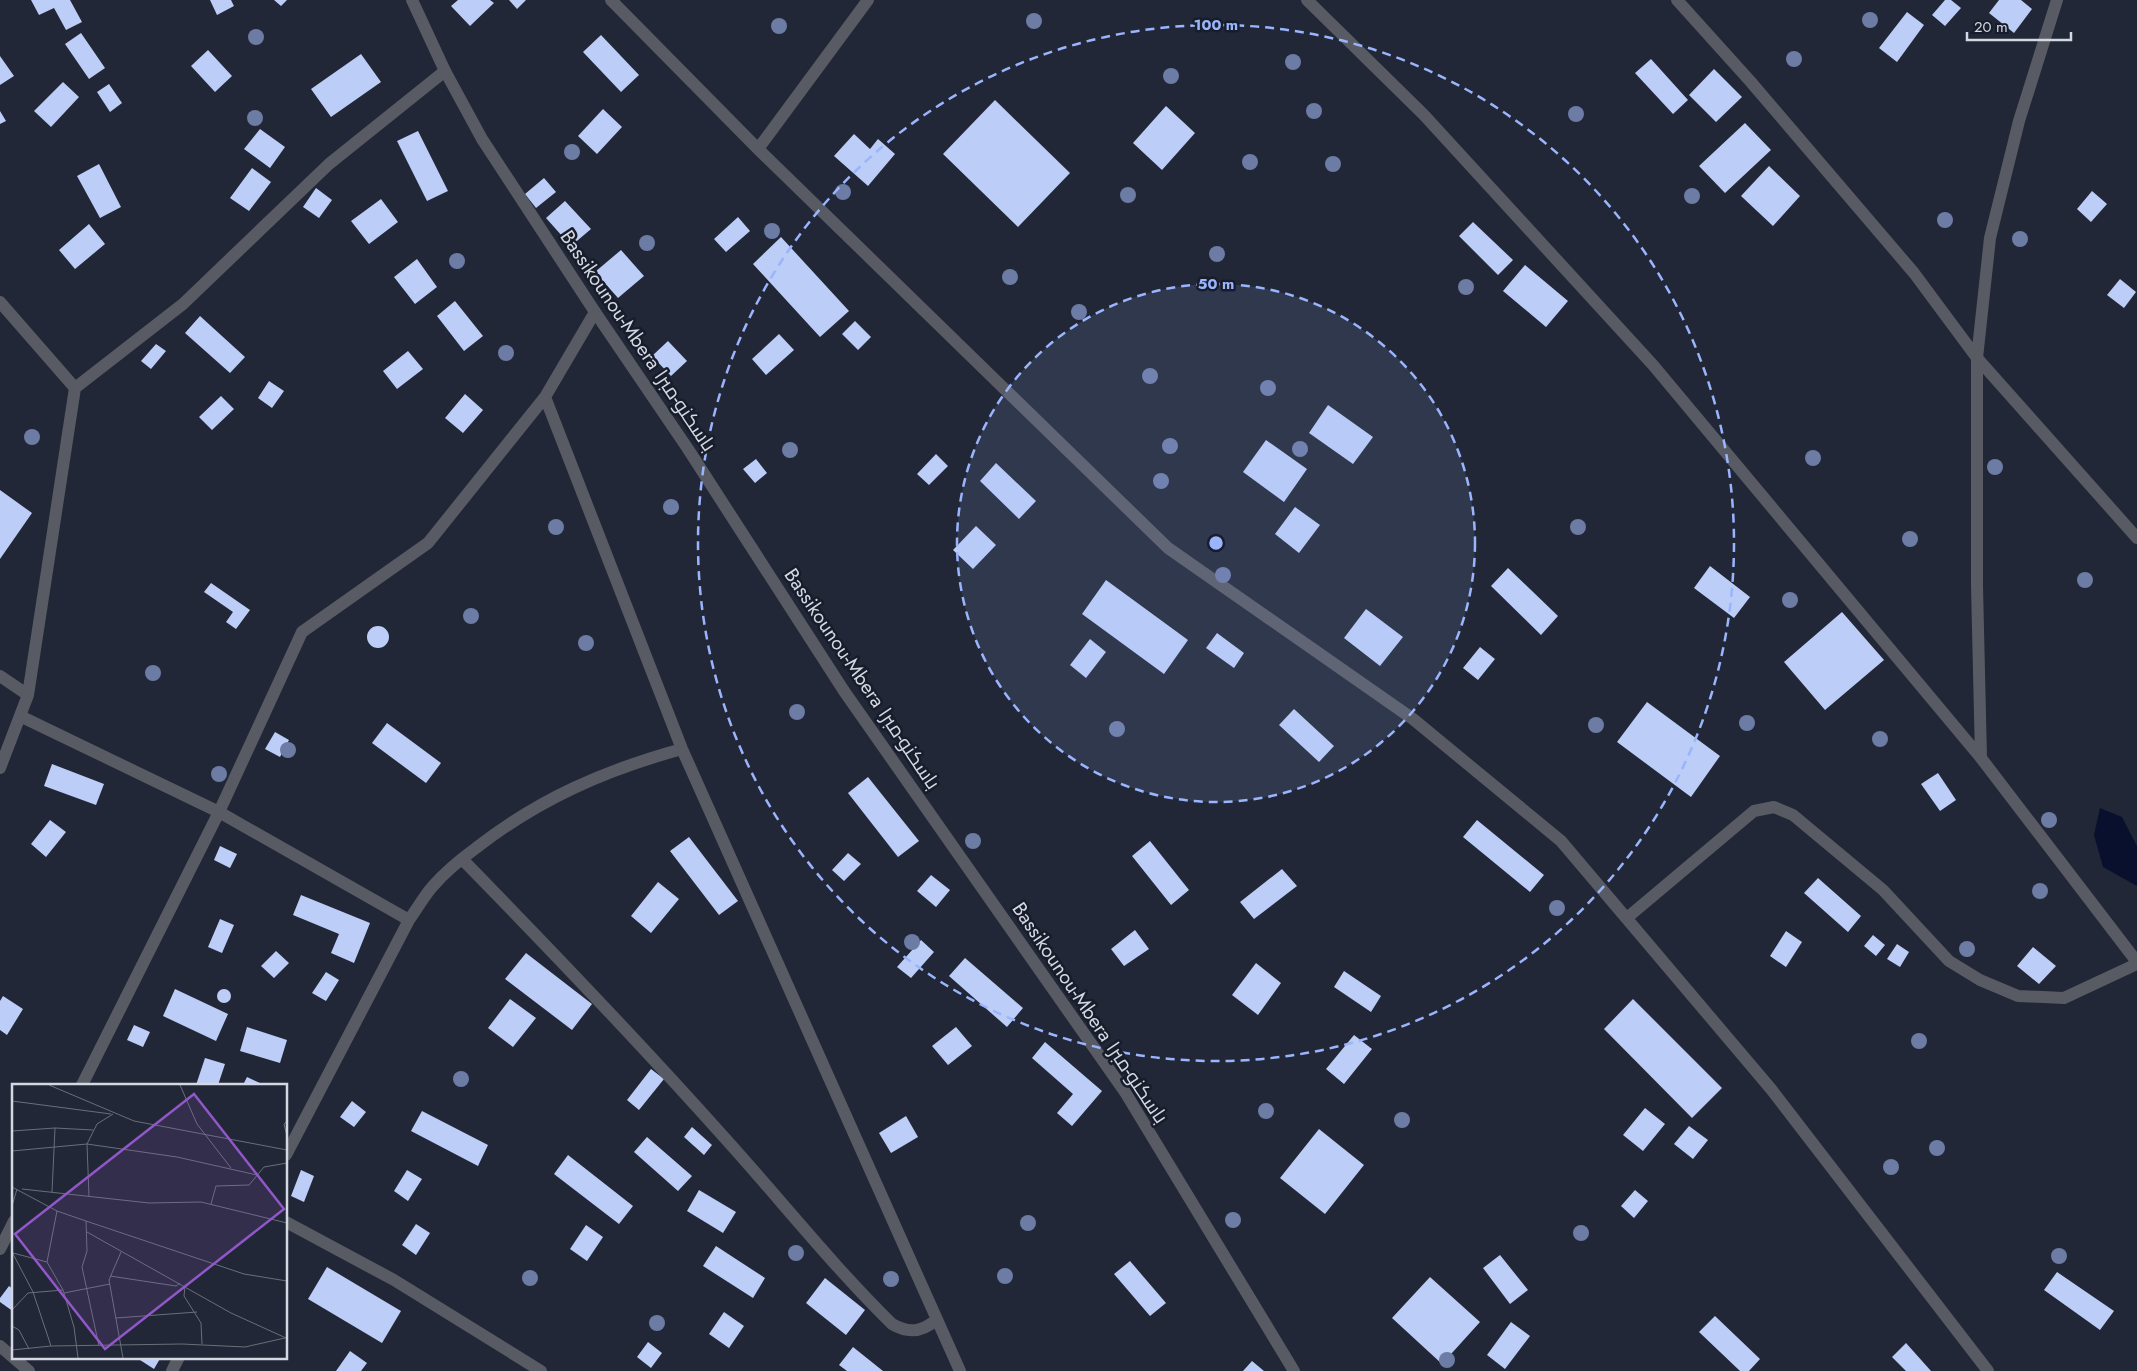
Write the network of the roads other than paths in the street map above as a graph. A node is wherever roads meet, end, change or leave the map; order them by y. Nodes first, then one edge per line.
1 (412, 0) edge
2 (611, 0) edge
3 (868, 0) edge
4 (1307, 0) edge
5 (1677, 0) edge
6 (2057, 0) edge
7 (445, 72) junction
8 (758, 149) junction
9 (0, 302) edge
10 (595, 312) junction
11 (1977, 358) junction
12 (75, 388) junction
13 (545, 397) junction
14 (2137, 538) edge
15 (0, 676) edge
16 (28, 695) junction
17 (20, 716) junction
18 (682, 749) junction
19 (1981, 758) junction
20 (0, 768) edge
21 (218, 812) junction
22 (462, 859) junction
23 (1628, 917) junction
24 (409, 920) junction
25 (2137, 963) edge
26 (82, 1084) edge
27 (288, 1151) edge
28 (288, 1223) edge
29 (12, 1225) edge
30 (0, 1249) edge
31 (937, 1319) junction
32 (0, 1346) edge
33 (12, 1356) edge
34 (14, 1358) edge
35 (178, 1358) edge
36 (29, 1371) edge
37 (172, 1371) edge
38 (541, 1371) edge
39 (960, 1371) edge
40 (1294, 1371) edge
41 (1988, 1371) edge

1 - 7 street, Bassikounou-Mbera باسكنو-مبرا
2 - 8 street
3 - 8 street
4 - 19 street
5 - 11 street
6 - 11 street
7 - 10 street, Bassikounou-Mbera باسكنو-مبرا
7 - 12 street
8 - 23 street
9 - 12 street
10 - 13 street
10 - 40 street, Bassikounou-Mbera باسكنو-مبرا
11 - 14 street
11 - 19 street
12 - 16 street
13 - 18 street
13 - 21 street
15 - 16 street
16 - 17 street
17 - 20 street
17 - 21 street
18 - 22 street
18 - 31 street
19 - 25 street
21 - 24 street
21 - 26 street
22 - 24 street
22 - 31 street
23 - 25 street
23 - 41 street
24 - 27 street
28 - 38 street
29 - 30 street
31 - 39 street
32 - 33 street
34 - 36 street
35 - 37 street

